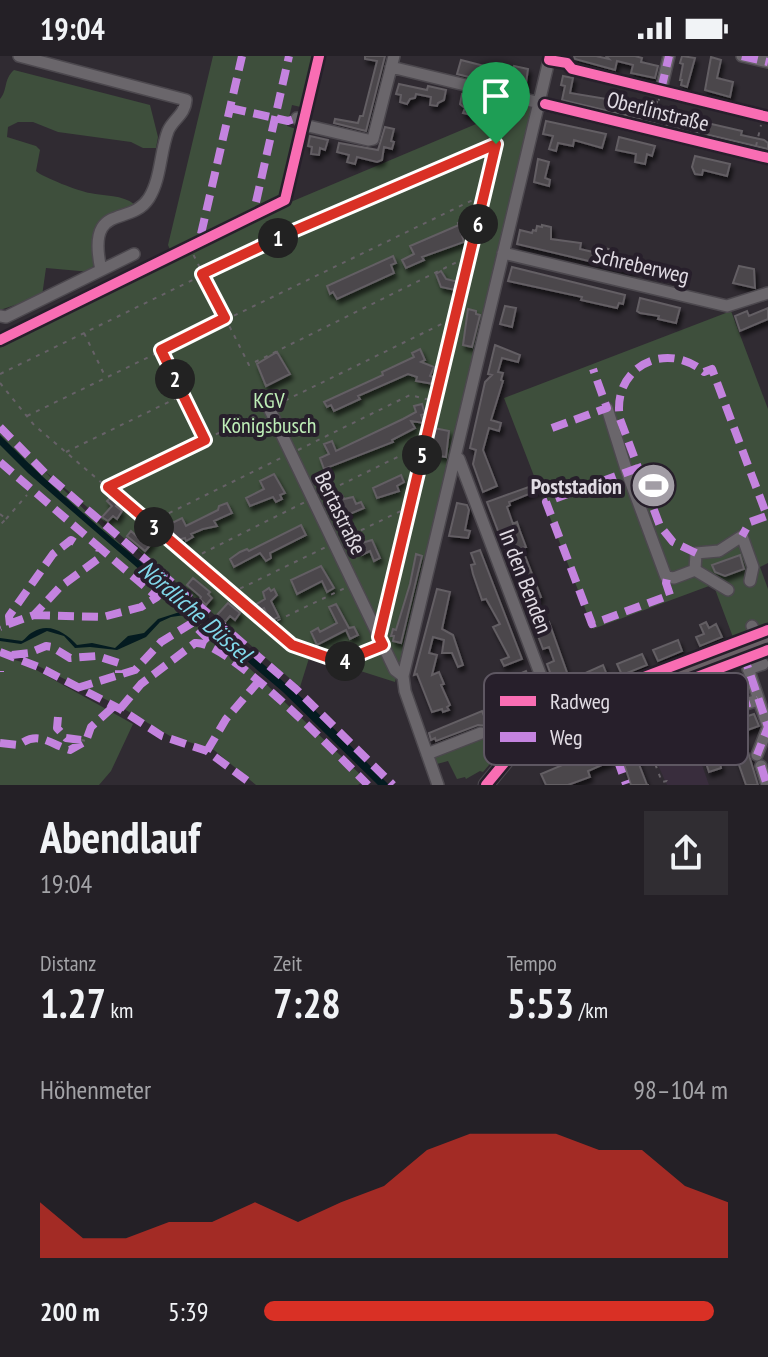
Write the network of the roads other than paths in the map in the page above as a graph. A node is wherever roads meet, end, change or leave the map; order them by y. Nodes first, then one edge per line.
1 (19, 56) edge
2 (669, 56) edge
3 (742, 56) edge
4 (550, 58) edge
5 (568, 60) edge
6 (392, 61) edge
7 (768, 62) edge
8 (661, 90) junction
9 (539, 103) junction
10 (766, 115) edge
11 (297, 118) dead end
12 (768, 158) edge
13 (503, 253) junction
14 (134, 254) dead end
15 (101, 270) junction
16 (768, 293) edge
17 (0, 316) edge
18 (269, 408) road end
19 (607, 408) dead end
20 (455, 456) junction
21 (695, 570) junction
22 (750, 581) dead end
23 (728, 590) dead end
24 (752, 626) dead end
25 (763, 642) edge
26 (742, 650) junction
27 (763, 664) dead end
28 (695, 668) junction
29 (748, 669) junction
30 (540, 673) edge
31 (682, 673) edge
32 (697, 673) edge
33 (403, 676) junction
34 (758, 700) junction
35 (748, 703) edge
36 (481, 733) dead end
37 (765, 744) edge
38 (427, 754) junction
39 (502, 765) edge
40 (438, 785) edge
41 (486, 785) edge
42 (767, 785) edge

1 - 15 street
2 - 8 street
3 - 7 street
4 - 5 street
4 - 9 street, Bertastraße
5 - 8 street
6 - 9 street, Oberlinstraße
6 - 11 street
8 - 10 street
9 - 12 street, Oberlinstraße
9 - 13 street, Bertastraße
13 - 16 street, Schreberweg
13 - 20 street, Bertastraße
14 - 15 street
15 - 17 street
18 - 33 street, Bertastraße
19 - 21 street
20 - 30 street, In den Benden
20 - 33 street, Bertastraße
21 - 22 street
21 - 23 street
24 - 25 street
25 - 26 main road
26 - 28 main road
26 - 29 street
27 - 29 street
28 - 31 main road
28 - 32 street
29 - 34 street
33 - 38 street, Bertastraße
34 - 35 street
34 - 37 street
36 - 38 street
37 - 42 street
38 - 40 street, Bertastraße
39 - 41 main road

